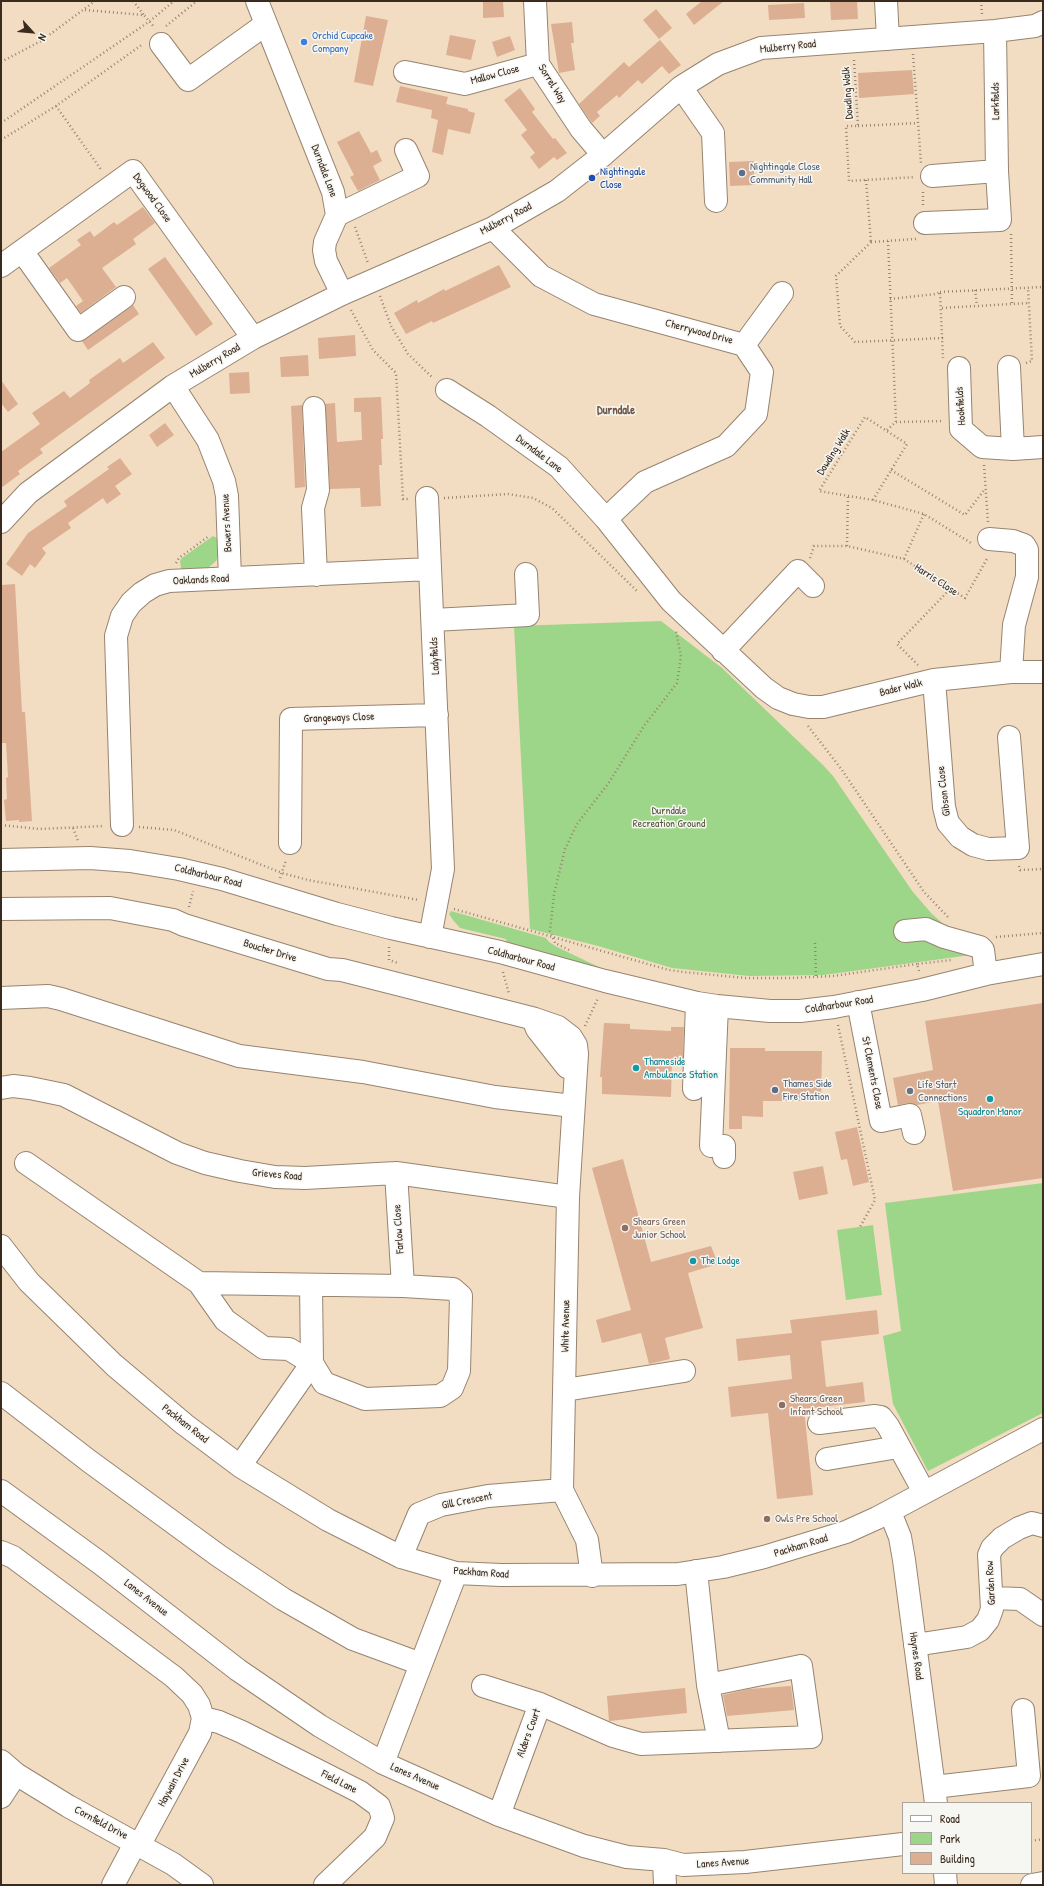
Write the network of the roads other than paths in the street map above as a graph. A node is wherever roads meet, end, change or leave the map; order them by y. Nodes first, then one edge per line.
1 (256, 1) edge
2 (535, 1) edge
3 (886, 1) edge
4 (1043, 22) edge
5 (266, 24) junction
6 (995, 31) junction
7 (158, 36) road end
8 (888, 39) junction
9 (538, 64) junction
10 (404, 72) dead end
11 (681, 87) junction
12 (406, 150) dead end
13 (603, 154) junction
14 (997, 172) junction
15 (927, 177) road end
16 (716, 201) dead end
17 (343, 212) junction
18 (925, 223) road end
19 (493, 228) junction
20 (22, 251) junction
21 (1, 266) edge
22 (782, 293) dead end
23 (342, 294) junction
24 (124, 297) dead end
25 (253, 338) junction
26 (744, 345) junction
27 (1009, 367) road end
28 (958, 368) road end
29 (173, 386) junction
30 (447, 390) road end
31 (314, 408) dead end
32 (1043, 447) edge
33 (1013, 449) junction
34 (427, 498) road end
35 (606, 519) junction
36 (1, 522) edge
37 (986, 540) road end
38 (430, 569) junction
39 (807, 572) road end
40 (526, 574) dead end
41 (316, 575) junction
42 (230, 578) junction
43 (433, 620) junction
44 (722, 651) junction
45 (1011, 672) junction
46 (1043, 672) edge
47 (934, 680) junction
48 (793, 704) joint
49 (437, 715) junction
50 (1009, 737) dead end
51 (110, 824) road end
52 (290, 843) road end
53 (1, 860) edge
54 (1, 909) edge
55 (905, 931) dead end
56 (430, 937) junction
57 (1043, 964) edge
58 (986, 974) junction
59 (1, 998) edge
60 (858, 1002) junction
61 (707, 1004) junction
62 (576, 1070) joint
63 (1, 1088) edge
64 (694, 1089) dead end
65 (573, 1106) junction
66 (914, 1133) dead end
67 (724, 1157) dead end
68 (26, 1163) dead end
69 (396, 1173) junction
70 (568, 1197) junction
71 (1, 1246) edge
72 (199, 1283) junction
73 (311, 1285) junction
74 (403, 1286) junction
75 (312, 1363) junction
76 (684, 1370) dead end
77 (565, 1390) junction
78 (1, 1393) edge
79 (819, 1423) dead end
80 (1043, 1429) edge
81 (898, 1447) junction
82 (827, 1459) dead end
83 (240, 1466) junction
84 (562, 1490) junction
85 (1, 1491) edge
86 (924, 1492) junction
87 (890, 1512) junction
88 (1043, 1526) edge
89 (1, 1552) edge
90 (401, 1557) junction
91 (696, 1571) junction
92 (456, 1573) junction
93 (592, 1576) junction
94 (992, 1598) junction
95 (1043, 1615) edge
96 (915, 1645) junction
97 (421, 1664) junction
98 (708, 1685) junction
99 (483, 1686) dead end
100 (540, 1704) junction
101 (1023, 1710) dead end
102 (203, 1718) junction
103 (719, 1741) junction
104 (383, 1763) junction
105 (9, 1768) edge
106 (935, 1795) edge
107 (1, 1797) edge
108 (500, 1815) junction
109 (138, 1843) junction
110 (902, 1844) edge
111 (664, 1860) junction
112 (945, 1874) edge
113 (1043, 1883) edge
114 (112, 1885) edge
115 (202, 1885) edge
116 (325, 1885) edge
117 (665, 1885) edge
118 (946, 1885) edge
119 (1032, 1885) edge

1 - 5 street, Durndale Lane
2 - 9 street, Sorrel Way
3 - 8 street
4 - 6 street, Mulberry Road
5 - 7 street
5 - 17 street, Durndale Lane
6 - 8 street, Mulberry Road
6 - 14 street, Larkfields
8 - 11 street, Mulberry Road
9 - 10 street, Mallow Close
9 - 13 street, Sorrel Way
11 - 13 street, Mulberry Road
11 - 16 street
12 - 17 street
13 - 19 street, Mulberry Road
14 - 15 street
14 - 18 street, Larkfields
17 - 23 street, Durndale Lane
19 - 23 street, Mulberry Road
19 - 26 street, Cherrywood Drive
20 - 21 street, Dogwood Close
20 - 24 street
20 - 25 street, Dogwood Close
22 - 26 street
23 - 25 street, Mulberry Road
25 - 29 street, Mulberry Road
26 - 35 street, Cherrywood Drive
27 - 33 street
28 - 33 street, Hookfields
29 - 36 street, Mulberry Road
29 - 42 street, Bowers Avenue
30 - 35 street, Durndale Lane
31 - 41 street
32 - 33 street
34 - 38 street, Ladyfields
35 - 44 street, Durndale Lane
37 - 45 street
38 - 41 street, Oaklands Road
38 - 43 street, Ladyfields
39 - 44 street
40 - 43 street
41 - 42 street, Oaklands Road
42 - 51 street, Oaklands Road
43 - 49 street, Ladyfields
44 - 48 street, Durndale Lane
45 - 46 street, Bader Walk
45 - 47 street, Bader Walk
47 - 48 street, Bader Walk
47 - 50 street, Gibson Close
49 - 52 street, Grangeways Close
49 - 56 street, Ladyfields
53 - 56 street, Coldharbour Road
54 - 62 street, Boucher Drive
55 - 58 street
56 - 61 street, Coldharbour Road
57 - 58 street, Coldharbour Road
58 - 60 street, Coldharbour Road
59 - 65 street
60 - 61 street, Coldharbour Road
60 - 66 street, St Clements Close
61 - 64 street
61 - 67 street
62 - 65 street, White Avenue
63 - 69 street, Grieves Road
65 - 70 street, White Avenue
68 - 72 street
69 - 70 street, Grieves Road
69 - 74 street, Farlow Close
70 - 77 street, White Avenue
71 - 83 street, Packham Road
72 - 73 street
72 - 75 street
73 - 74 street
73 - 75 street
74 - 75 street
75 - 83 street
76 - 77 street
77 - 84 street, White Avenue
78 - 97 street
79 - 81 street
80 - 86 street, Packham Road
81 - 82 street
81 - 86 street
83 - 90 street, Packham Road
84 - 90 street, Gill Crescent
84 - 93 street, White Avenue
85 - 104 street, Lanes Avenue
86 - 87 street, Packham Road
87 - 91 street, Packham Road
87 - 96 street, Haynes Road
88 - 94 street, Garden Row
89 - 102 street
90 - 92 street, Packham Road
91 - 93 street, Packham Road
91 - 98 street
92 - 93 street, Packham Road
92 - 97 street
94 - 95 street
94 - 96 street, Garden Row
96 - 106 street, Haynes Road
97 - 104 street
98 - 103 street
98 - 103 street, Alders Court
99 - 100 street
100 - 103 street, Alders Court
100 - 108 street, Alders Court
101 - 106 street
102 - 109 street, Haywain Drive
102 - 116 street, Field Lane
104 - 108 street, Lanes Avenue
105 - 107 street
105 - 109 street, Cornfield Drive
108 - 111 street, Lanes Avenue
109 - 114 street, Haywain Drive
109 - 115 street, Cornfield Drive
110 - 111 street, Lanes Avenue
111 - 117 street
112 - 118 street
113 - 119 street

